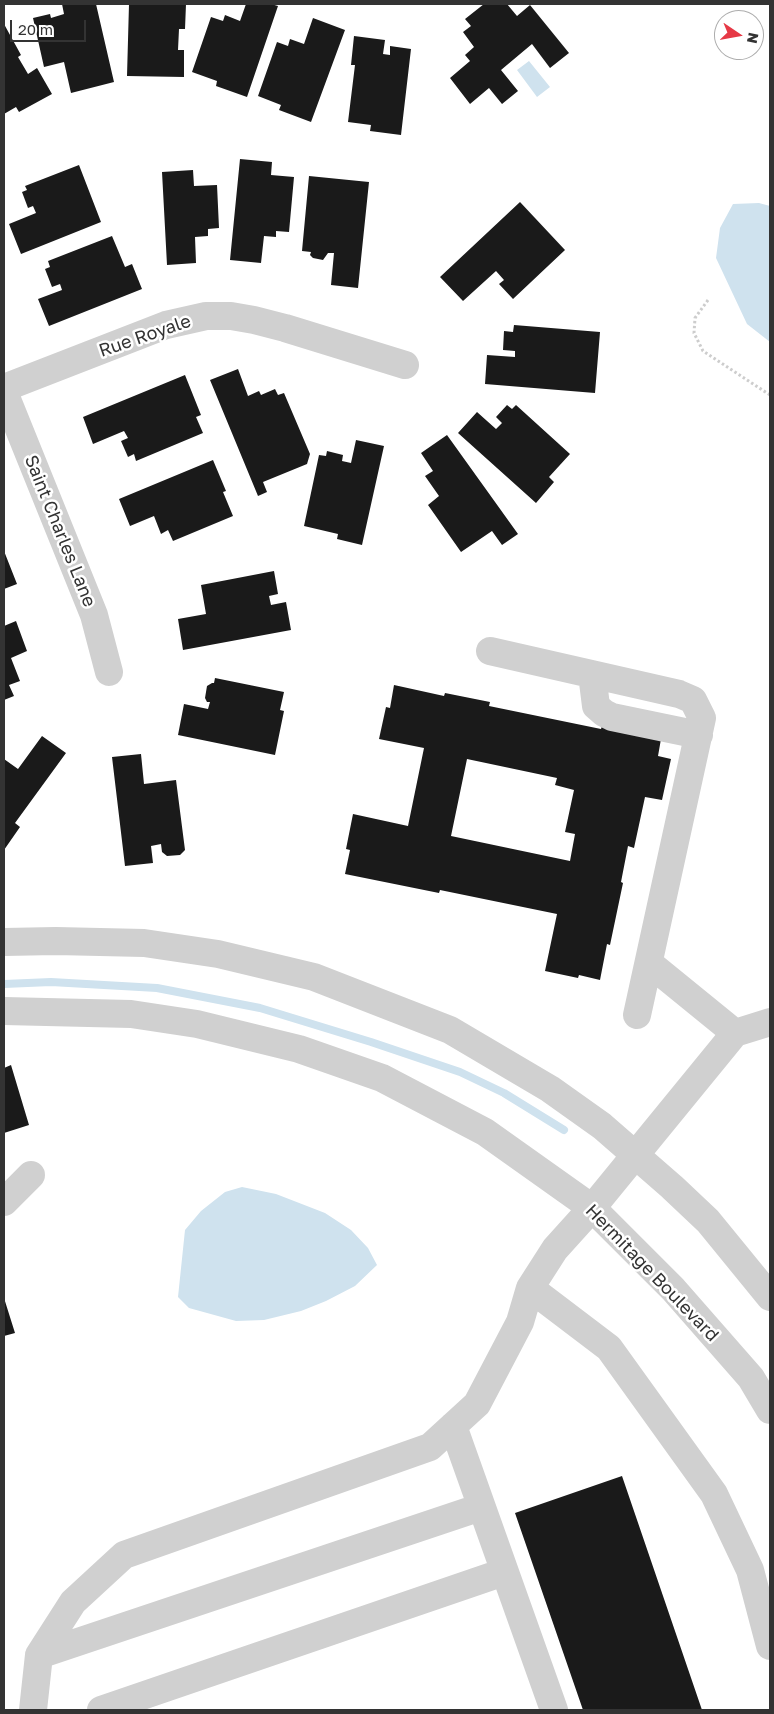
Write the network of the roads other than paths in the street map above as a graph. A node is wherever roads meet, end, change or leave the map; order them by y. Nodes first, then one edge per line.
1 (405, 364) dead end
2 (4, 388) edge
3 (4, 392) edge
4 (490, 651) dead end
5 (109, 672) dead end
6 (592, 674) junction
7 (699, 735) junction
8 (4, 942) edge
9 (648, 963) junction
10 (4, 1011) edge
11 (637, 1015) dead end
12 (770, 1022) edge
13 (735, 1033) junction
14 (635, 1155) junction
15 (31, 1175) dead end
16 (4, 1202) edge
17 (592, 1208) junction
18 (530, 1288) junction
19 (770, 1297) edge
20 (770, 1410) edge
21 (453, 1426) junction
22 (481, 1507) junction
23 (504, 1572) junction
24 (770, 1646) edge
25 (39, 1655) junction
26 (32, 1710) edge
27 (101, 1710) edge
28 (554, 1710) edge

1 - 2 street, Rue Royale
3 - 5 street, Saint Charles Lane
4 - 6 street
6 - 7 street
6 - 7 street
7 - 9 street
8 - 14 street
9 - 11 street
9 - 13 street
10 - 17 street, Hermitage Boulevard
12 - 13 street
13 - 14 street
14 - 17 street
14 - 19 street
15 - 16 street
17 - 18 street
17 - 20 street, Hermitage Boulevard
18 - 21 street
18 - 24 street
21 - 22 street
21 - 25 street
22 - 23 street
22 - 25 street
23 - 27 street
23 - 28 street
25 - 26 street

